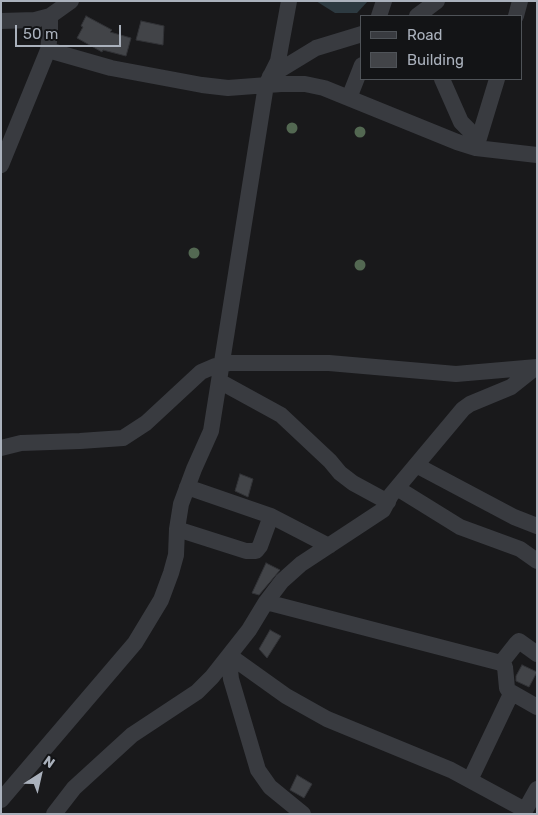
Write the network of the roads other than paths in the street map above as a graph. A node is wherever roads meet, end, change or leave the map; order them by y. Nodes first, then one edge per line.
1 (71, 1) edge
2 (289, 1) edge
3 (384, 1) edge
4 (437, 1) edge
5 (520, 1) edge
6 (379, 15) edge
7 (417, 15) edge
8 (516, 15) edge
9 (50, 16) junction
10 (1, 21) edge
11 (360, 35) edge
12 (48, 50) junction
13 (360, 70) edge
14 (268, 80) junction
15 (442, 80) edge
16 (497, 80) edge
17 (349, 98) junction
18 (477, 143) junction
19 (537, 155) edge
20 (1, 165) edge
21 (537, 367) edge
22 (220, 373) junction
23 (1, 448) edge
24 (416, 465) junction
25 (187, 487) junction
26 (397, 488) junction
27 (388, 502) junction
28 (271, 516) junction
29 (537, 526) edge
30 (177, 529) junction
31 (329, 546) junction
32 (537, 561) edge
33 (266, 602) junction
34 (537, 654) edge
35 (231, 657) junction
36 (502, 663) junction
37 (511, 694) junction
38 (537, 707) edge
39 (470, 780) junction
40 (537, 789) edge
41 (1, 800) edge
42 (524, 812) edge
43 (54, 814) edge
44 (303, 814) edge

1 - 9 street
2 - 14 street
3 - 6 street
4 - 7 street
5 - 8 street
9 - 10 street
9 - 12 street
11 - 14 street
12 - 14 street
12 - 20 street
13 - 17 street
14 - 17 street
14 - 22 street
15 - 18 street
16 - 18 street
17 - 18 street
18 - 19 street
21 - 22 street
21 - 24 street
22 - 23 street
22 - 25 street
22 - 27 street
24 - 26 street
24 - 29 street
25 - 28 street
25 - 30 street
26 - 27 street
26 - 32 street
27 - 31 street
28 - 30 street
28 - 31 street
30 - 41 street
31 - 33 street
33 - 35 street
33 - 36 street
34 - 36 street
35 - 39 street
35 - 43 street
35 - 44 street
36 - 37 street
37 - 38 street
37 - 39 street
39 - 42 street
40 - 42 street

